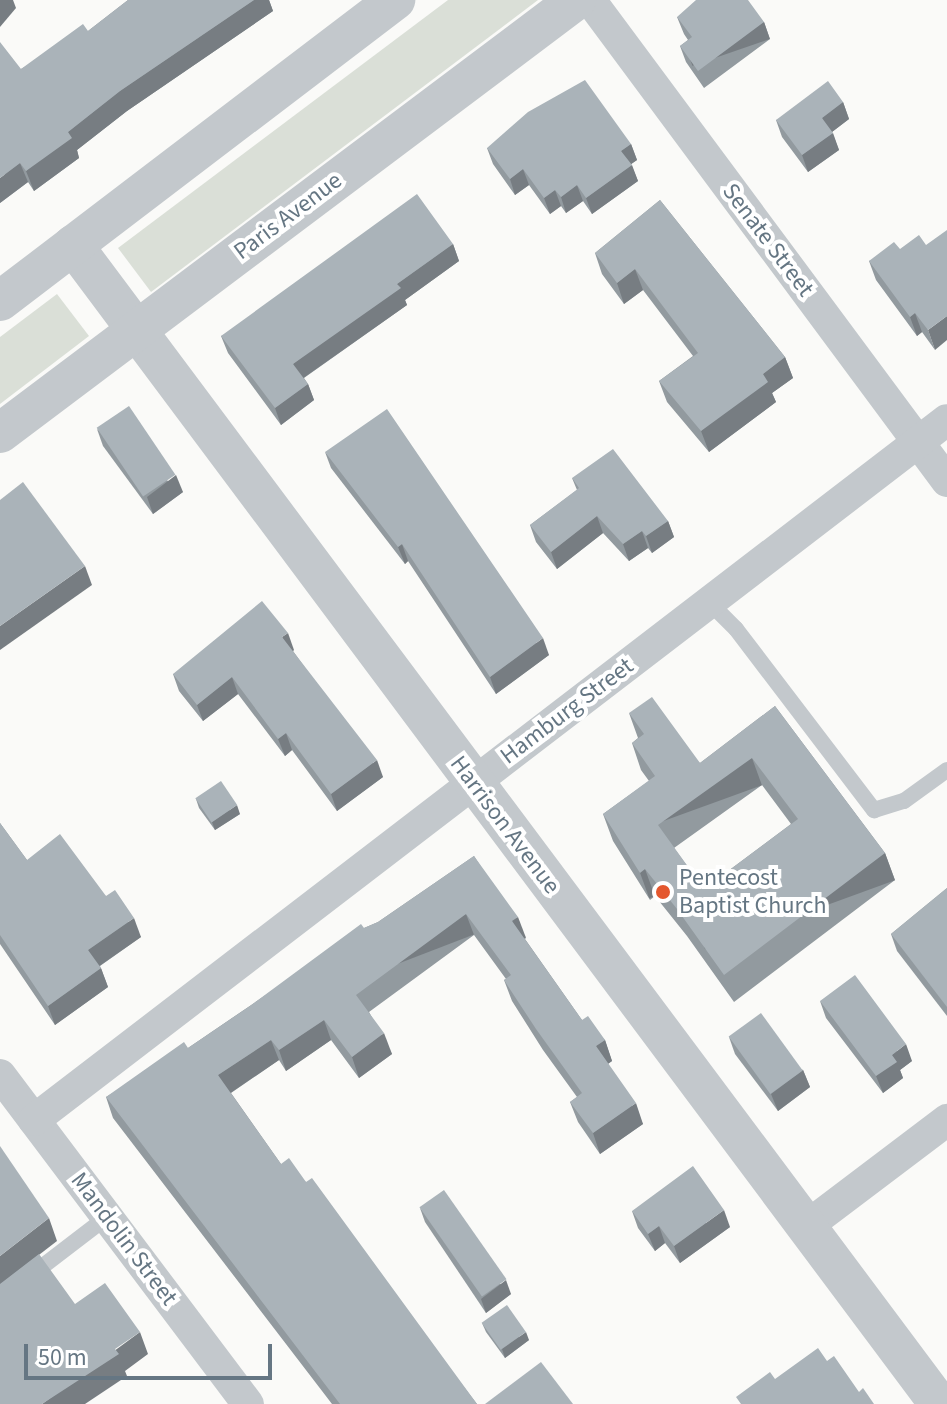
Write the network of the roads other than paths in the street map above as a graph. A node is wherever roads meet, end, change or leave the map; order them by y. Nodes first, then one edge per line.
1 (395, 0) edge
2 (576, 0) edge
3 (590, 0) edge
4 (351, 18) edge
5 (73, 245) junction
6 (0, 301) edge
7 (137, 329) junction
8 (947, 420) edge
9 (0, 433) edge
10 (918, 442) junction
11 (947, 481) edge
12 (709, 602) junction
13 (947, 770) edge
14 (473, 783) junction
15 (0, 1075) edge
16 (34, 1120) junction
17 (947, 1120) edge
18 (107, 1217) junction
19 (807, 1226) junction
20 (0, 1299) edge
21 (243, 1402) edge
22 (939, 1404) edge

1 - 4 street
2 - 7 street, Paris Avenue
3 - 10 street, Senate Street
4 - 5 street
5 - 6 street
5 - 7 street, Harrison Avenue
7 - 9 street, Paris Avenue
7 - 14 street, Harrison Avenue
8 - 10 street, Hamburg Street
10 - 11 street, Senate Street
10 - 12 street, Hamburg Street
12 - 13 lane
12 - 14 street, Hamburg Street
14 - 16 street, Hamburg Street
14 - 19 street, Harrison Avenue
15 - 16 street, Mandolin Street
16 - 18 street, Mandolin Street
17 - 19 street
18 - 20 lane
18 - 21 street, Mandolin Street
19 - 22 street, Harrison Avenue

